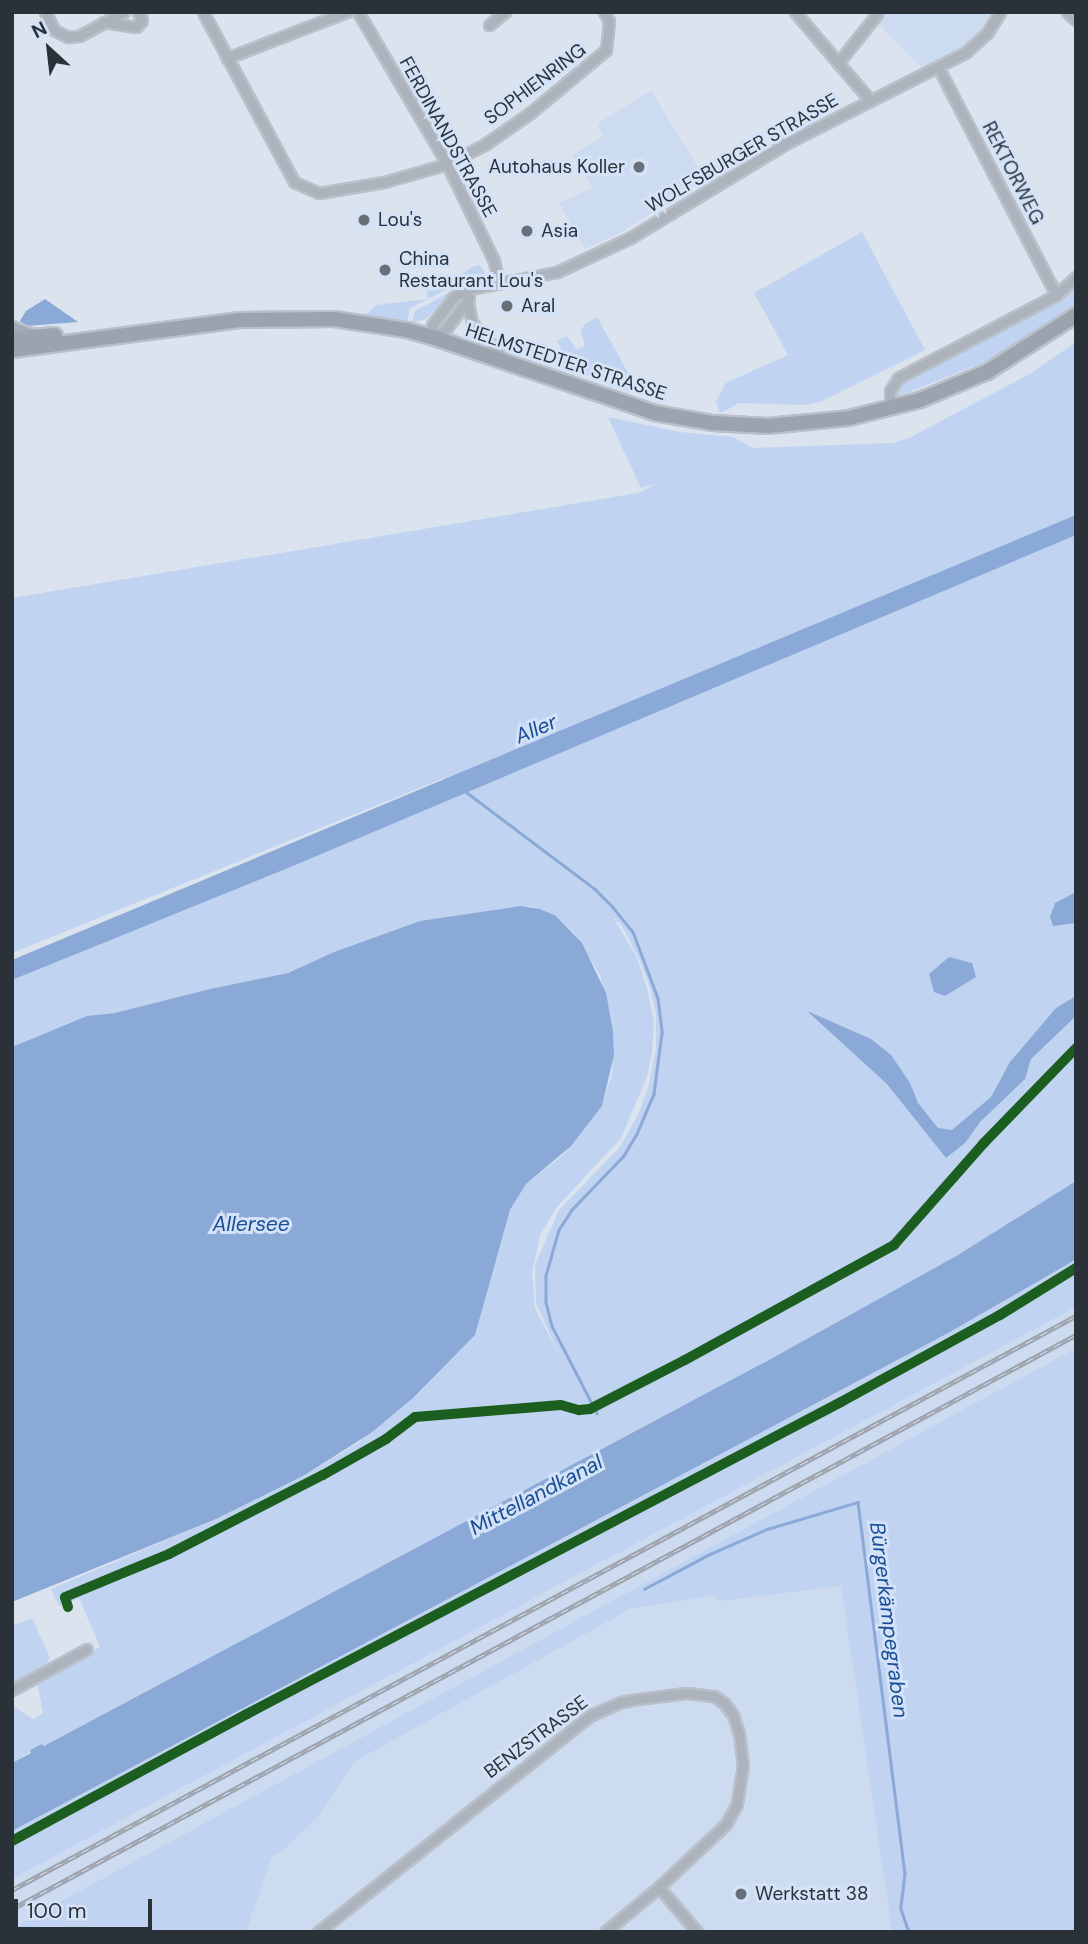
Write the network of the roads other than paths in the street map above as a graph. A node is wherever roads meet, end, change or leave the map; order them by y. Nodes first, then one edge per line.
1 (45, 12) edge
2 (124, 12) edge
3 (138, 12) edge
4 (203, 12) edge
5 (346, 12) edge
6 (358, 12) edge
7 (505, 12) edge
8 (604, 12) edge
9 (795, 12) edge
10 (1000, 12) edge
11 (1067, 12) edge
12 (877, 14) edge
13 (1076, 20) edge
14 (104, 22) junction
15 (489, 25) dead end
16 (227, 58) junction
17 (838, 63) junction
18 (938, 67) junction
19 (870, 100) junction
20 (447, 164) junction
21 (1076, 277) edge
22 (499, 283) junction
23 (480, 287) junction
24 (1056, 295) junction
25 (467, 299) junction
26 (1076, 316) edge
27 (188, 326) junction
28 (12, 328) edge
29 (36, 337) junction
30 (435, 338) junction
31 (12, 340) edge
32 (12, 350) edge
33 (507, 363) junction
34 (890, 409) junction
35 (87, 1649) dead end
36 (12, 1690) edge
37 (659, 1887) junction
38 (318, 1932) edge
39 (605, 1932) edge
40 (697, 1932) edge

1 - 14 street
2 - 14 street
3 - 14 street
4 - 16 street, SOPHIENRING
5 - 16 street
6 - 20 street, FERDINANDSTRASSE
7 - 15 street
8 - 20 street, SOPHIENRING
9 - 17 street
10 - 18 street, WOLFSBURGER STRASSE
11 - 13 street
12 - 17 street
16 - 20 street, SOPHIENRING
17 - 19 street
18 - 19 street, WOLFSBURGER STRASSE
18 - 24 street, REKTORWEG
19 - 22 street, WOLFSBURGER STRASSE
20 - 22 street, FERDINANDSTRASSE
21 - 24 street
22 - 23 street, WOLFSBURGER STRASSE
23 - 25 street
23 - 30 street, WOLFSBURGER STRASSE
24 - 34 street
25 - 30 street
25 - 33 street
26 - 34 main road, HELMSTEDTER STRASSE
27 - 29 main road
27 - 30 main road, HELMSTEDTER STRASSE
27 - 32 main road
28 - 29 main road
29 - 31 main road
30 - 33 main road, HELMSTEDTER STRASSE
33 - 34 main road, HELMSTEDTER STRASSE
35 - 36 street
37 - 38 street, BENZSTRASSE
37 - 39 street, BENZSTRASSE
37 - 40 street

